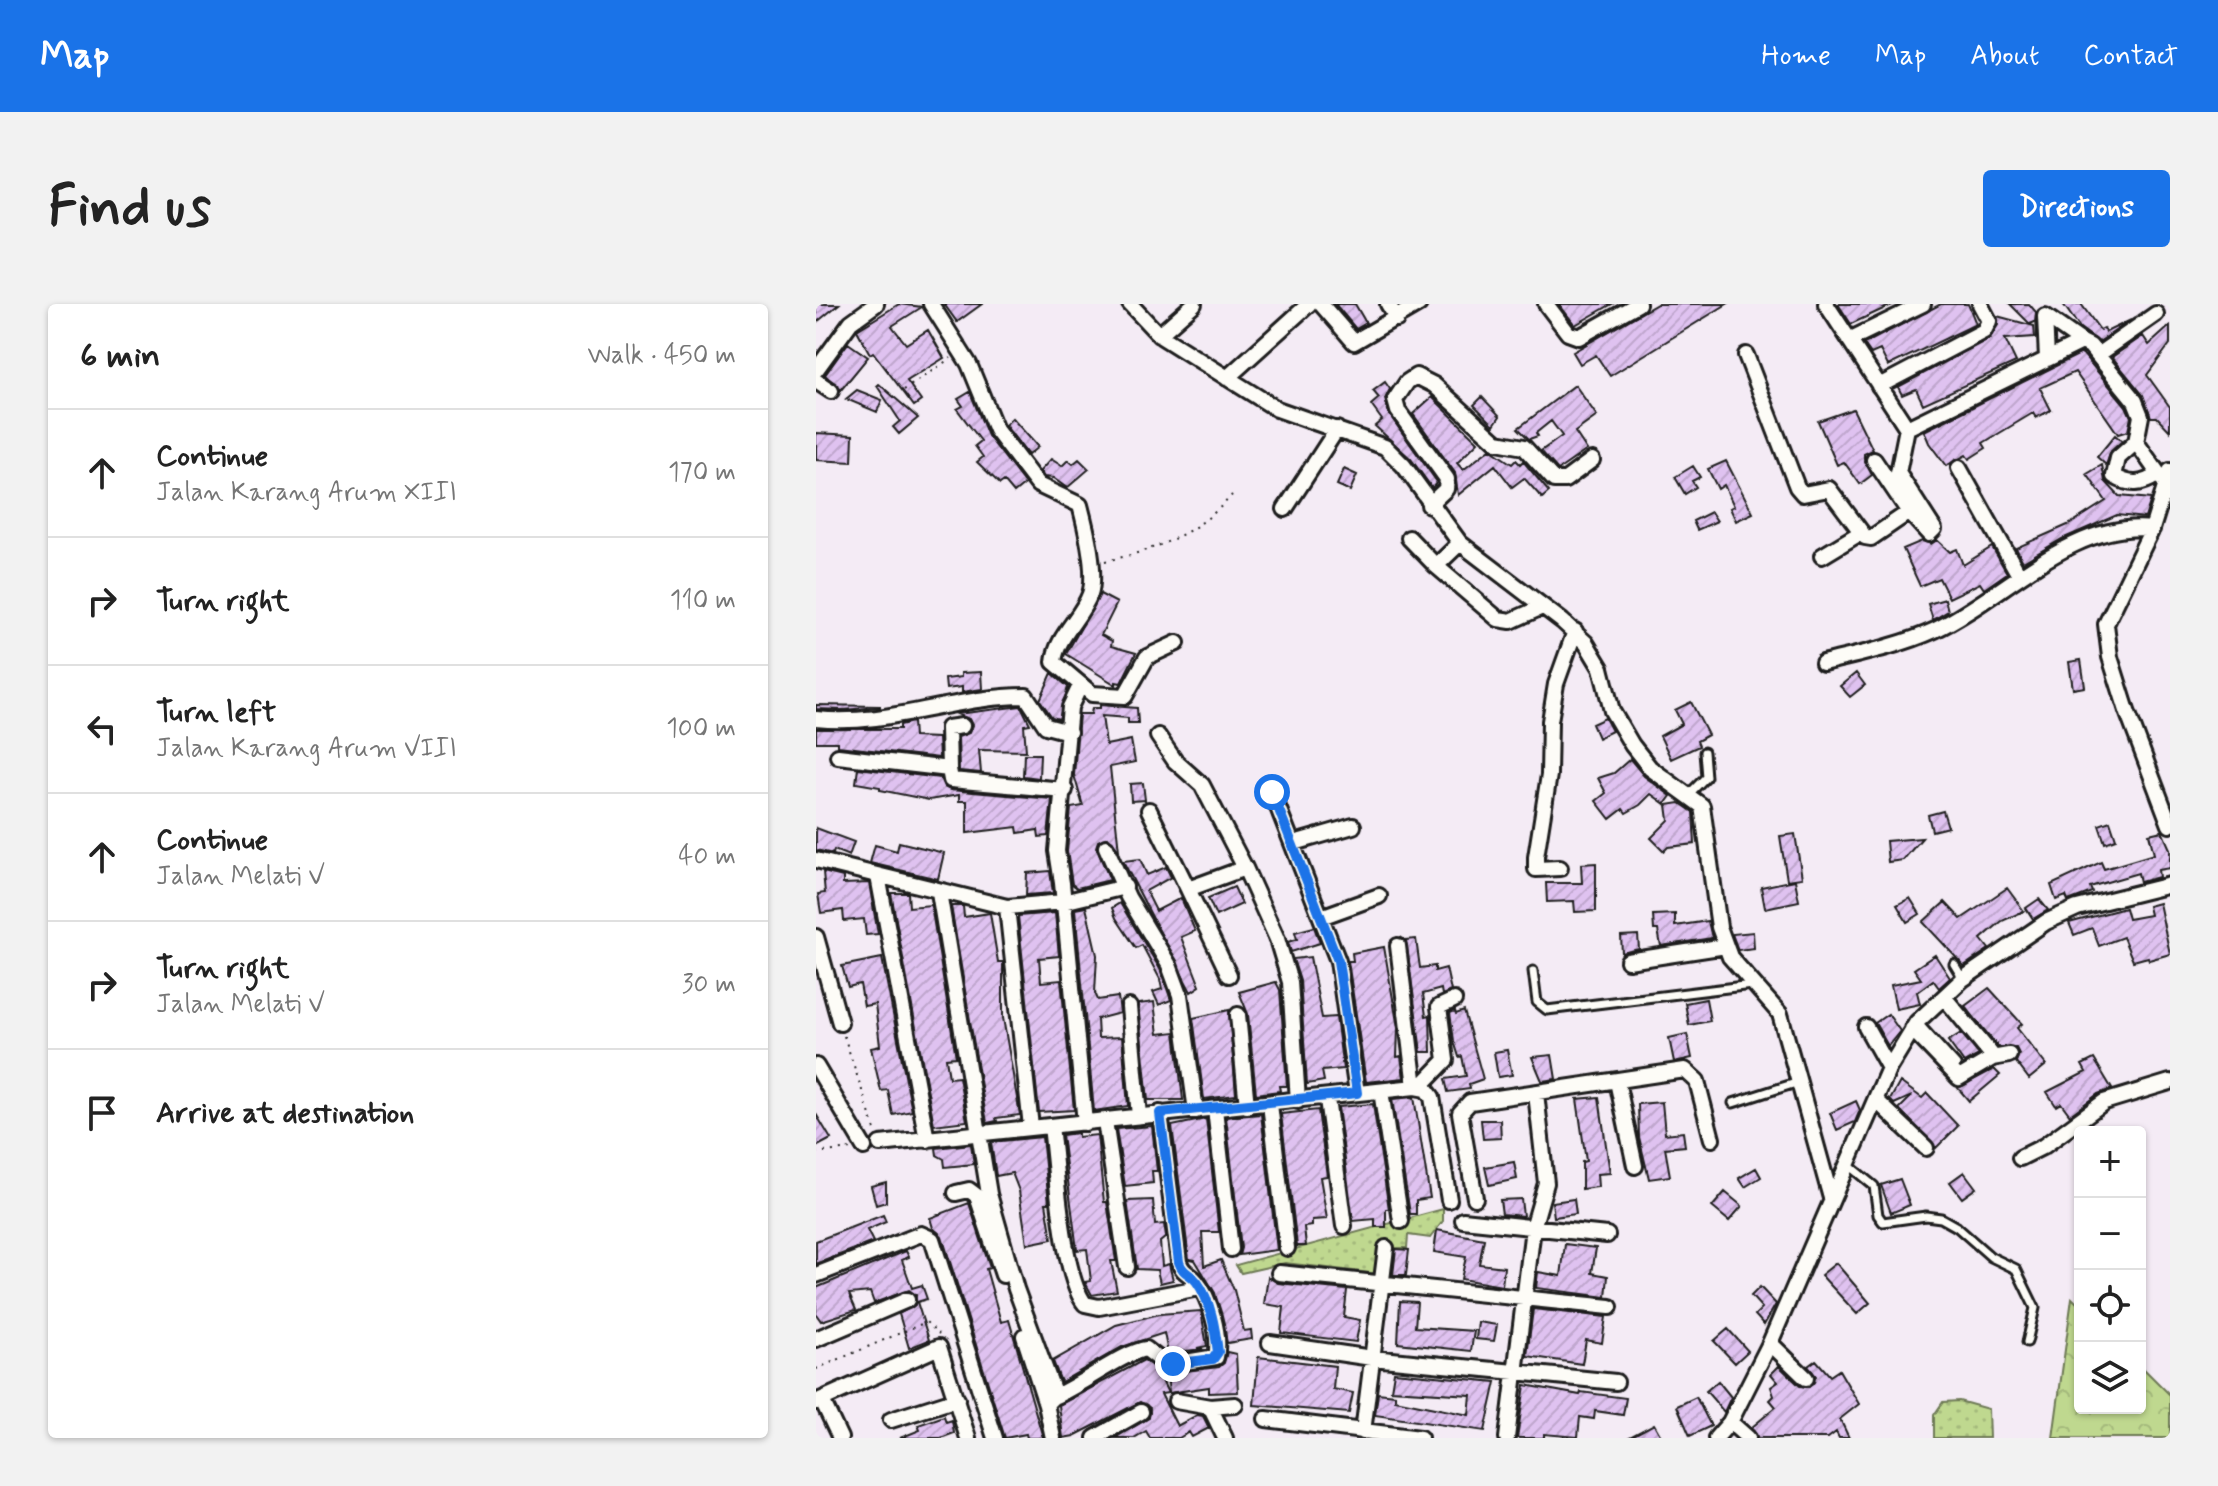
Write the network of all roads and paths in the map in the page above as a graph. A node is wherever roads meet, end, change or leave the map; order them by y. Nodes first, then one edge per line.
1 (876, 304) edge
2 (931, 304) edge
3 (1130, 304) edge
4 (1194, 304) edge
5 (1309, 304) edge
6 (1321, 304) edge
7 (1388, 304) edge
8 (1419, 304) edge
9 (1546, 304) edge
10 (1638, 304) edge
11 (1826, 304) edge
12 (1923, 304) edge
13 (1980, 304) edge
14 (2042, 310) edge
15 (2156, 314) dead end
16 (1397, 319) junction
17 (1159, 335) junction
18 (1851, 339) junction
19 (2082, 342) junction
20 (962, 351) junction
21 (2099, 354) junction
22 (1746, 355) dead end
23 (2047, 359) junction
24 (816, 370) edge
25 (1227, 378) junction
26 (816, 381) edge
27 (1879, 386) junction
28 (904, 390) dead end
29 (831, 391) dead end
30 (1907, 428) junction
31 (1337, 429) junction
32 (2136, 442) junction
33 (1592, 460) dead end
34 (1874, 460) dead end
35 (1959, 468) dead end
36 (2164, 477) edge
37 (1232, 495) dead end
38 (1429, 505) junction
39 (1285, 509) dead end
40 (1909, 512) junction
41 (2152, 529) junction
42 (1860, 533) junction
43 (1409, 538) dead end
44 (1460, 543) junction
45 (1822, 556) dead end
46 (1090, 565) junction
47 (1436, 566) junction
48 (2019, 575) junction
49 (1542, 607) junction
50 (1575, 631) junction
51 (1177, 643) dead end
52 (1823, 663) dead end
53 (1080, 686) junction
54 (816, 719) edge
55 (962, 726) dead end
56 (1069, 732) junction
57 (1158, 736) dead end
58 (1704, 752) dead end
59 (838, 756) dead end
60 (949, 769) junction
61 (1065, 790) junction
62 (1272, 792) dead end
63 (1688, 795) junction
64 (1149, 810) dead end
65 (2170, 825) edge
66 (1353, 826) dead end
67 (1294, 843) junction
68 (1106, 847) dead end
69 (816, 860) edge
70 (1245, 868) junction
71 (1560, 868) dead end
72 (878, 876) junction
73 (1125, 887) junction
74 (2169, 888) edge
75 (1188, 889) junction
76 (939, 892) junction
77 (1379, 896) dead end
78 (1063, 902) junction
79 (1007, 907) junction
80 (1321, 917) junction
81 (816, 937) edge
82 (1398, 946) dead end
83 (1728, 951) junction
84 (1628, 961) dead end
85 (1954, 964) dead end
86 (1533, 971) dead end
87 (1229, 975) dead end
88 (1963, 979) junction
89 (1754, 984) junction
90 (1944, 997) junction
91 (1454, 1000) dead end
92 (1129, 1007) dead end
93 (1238, 1015) dead end
94 (840, 1023) joint
95 (1914, 1026) junction
96 (1866, 1027) dead end
97 (2009, 1055) dead end
98 (1992, 1058) junction
99 (816, 1066) edge
100 (1957, 1066) dead end
101 (1889, 1068) junction
102 (1617, 1081) junction
103 (1799, 1082) junction
104 (2170, 1082) edge
105 (1417, 1087) junction
106 (1381, 1091) junction
107 (1357, 1093) junction
108 (1536, 1093) junction
109 (1327, 1099) junction
110 (1298, 1101) junction
111 (1877, 1101) junction
112 (1733, 1103) dead end
113 (1270, 1104) junction
114 (1247, 1106) junction
115 (1215, 1109) junction
116 (1196, 1111) junction
117 (1160, 1113) junction
118 (1139, 1116) junction
119 (1105, 1121) junction
120 (1085, 1123) junction
121 (1051, 1126) junction
122 (1031, 1127) junction
123 (977, 1133) junction
124 (1712, 1139) dead end
125 (927, 1140) junction
126 (880, 1144) joint
127 (864, 1147) joint
128 (1926, 1148) dead end
129 (816, 1153) edge
130 (2020, 1158) dead end
131 (1847, 1164) junction
132 (1635, 1166) dead end
133 (956, 1193) dead end
134 (1475, 1198) dead end
135 (1831, 1198) junction
136 (1449, 1200) dead end
137 (1463, 1220) dead end
138 (1401, 1221) dead end
139 (1344, 1226) dead end
140 (1533, 1228) junction
141 (1607, 1235) dead end
142 (1287, 1248) dead end
143 (1386, 1248) dead end
144 (1231, 1249) dead end
145 (1127, 1267) dead end
146 (1279, 1273) dead end
147 (816, 1275) edge
148 (1382, 1285) junction
149 (1199, 1288) junction
150 (1524, 1297) junction
151 (907, 1300) dead end
152 (1610, 1307) dead end
153 (816, 1339) edge
154 (2027, 1342) dead end
155 (1270, 1343) dead end
156 (1770, 1343) junction
157 (939, 1347) junction
158 (1372, 1358) junction
159 (816, 1369) edge
160 (1513, 1370) junction
161 (1806, 1378) dead end
162 (1616, 1382) dead end
163 (957, 1399) junction
164 (819, 1401) edge
165 (1050, 1401) junction
166 (1176, 1401) dead end
167 (1235, 1405) dead end
168 (1210, 1407) junction
169 (1141, 1412) dead end
170 (1266, 1419) dead end
171 (891, 1420) dead end
172 (1730, 1422) junction
173 (1363, 1432) junction
174 (840, 1438) edge
175 (968, 1438) edge
176 (995, 1438) edge
177 (1053, 1438) edge
178 (1095, 1438) edge
179 (1225, 1438) edge
180 (1420, 1438) edge
181 (1507, 1438) edge
182 (1716, 1438) edge
183 (1748, 1438) edge

1 - 24 street
2 - 20 street
3 - 17 street
4 - 17 street
5 - 25 street
6 - 16 street
7 - 16 street
8 - 16 street
9 - 10 street
11 - 18 street
12 - 18 street
13 - 27 street
14 - 19 street
14 - 23 street
15 - 21 street
17 - 25 street
18 - 27 street
19 - 21 street
19 - 23 street
20 - 28 path
20 - 46 street
21 - 32 street
22 - 42 street
23 - 30 street
25 - 31 street
26 - 29 street
27 - 30 street
30 - 40 street
31 - 38 street
31 - 39 street
32 - 36 street
32 - 36 street
33 - 38 street
34 - 40 street
35 - 48 street
36 - 41 street
37 - 46 path
38 - 44 street
40 - 42 street
41 - 48 street
41 - 65 street
42 - 45 street
43 - 47 street
44 - 47 street
44 - 49 street
46 - 53 street
47 - 49 street
48 - 52 street
49 - 50 street
50 - 63 street
50 - 71 street
51 - 53 street
53 - 56 street
54 - 56 street
55 - 60 street
56 - 61 street
57 - 70 street
58 - 63 lane
59 - 60 street
60 - 61 street
61 - 78 street
62 - 67 street
63 - 83 street
64 - 75 street
66 - 67 street
67 - 80 street
68 - 73 street
69 - 72 street
70 - 75 street
70 - 110 street
72 - 76 street
72 - 125 street
73 - 78 street
73 - 116 street
74 - 88 street
75 - 87 street
76 - 79 street
76 - 123 street
77 - 80 street
78 - 79 street
78 - 120 street
79 - 122 street
80 - 107 street
81 - 94 street
82 - 105 street
83 - 84 street
83 - 89 street
85 - 88 lane
86 - 89 lane
88 - 90 street
89 - 103 street
90 - 95 street
90 - 98 street
91 - 105 street
92 - 118 street
93 - 114 street
94 - 126 path
95 - 98 street
95 - 100 lane
95 - 101 street
96 - 101 street
97 - 98 street
99 - 127 street
101 - 111 street
102 - 108 street
102 - 124 street
102 - 132 street
103 - 112 lane
103 - 135 street
104 - 130 street
105 - 106 street
105 - 136 street
106 - 107 street
106 - 138 street
107 - 109 street
108 - 134 street
108 - 140 street
109 - 110 street
109 - 139 street
110 - 113 street
111 - 128 street
111 - 131 street
113 - 114 street
113 - 142 street
114 - 115 street
115 - 116 street
115 - 144 street
116 - 117 street
117 - 118 street
117 - 149 street
118 - 119 street
119 - 120 street
119 - 145 street
120 - 121 street
121 - 122 street
121 - 149 street
122 - 123 street
123 - 125 street
123 - 165 street
125 - 126 street
127 - 129 path
131 - 135 street
131 - 154 lane
133 - 165 street
135 - 156 street
137 - 140 street
140 - 141 street
140 - 150 street
143 - 148 street
146 - 148 street
147 - 176 street
148 - 150 street
148 - 158 street
149 - 165 street
150 - 152 street
150 - 160 street
151 - 153 street
155 - 158 street
156 - 161 street
156 - 172 street
157 - 159 path
157 - 163 street
157 - 164 street
158 - 160 street
158 - 173 street
160 - 162 street
160 - 181 street
163 - 171 street
163 - 175 street
164 - 174 street
165 - 177 street
166 - 168 street
167 - 168 street
168 - 179 street
169 - 178 street
170 - 173 street
172 - 182 street
172 - 183 street
173 - 180 street

